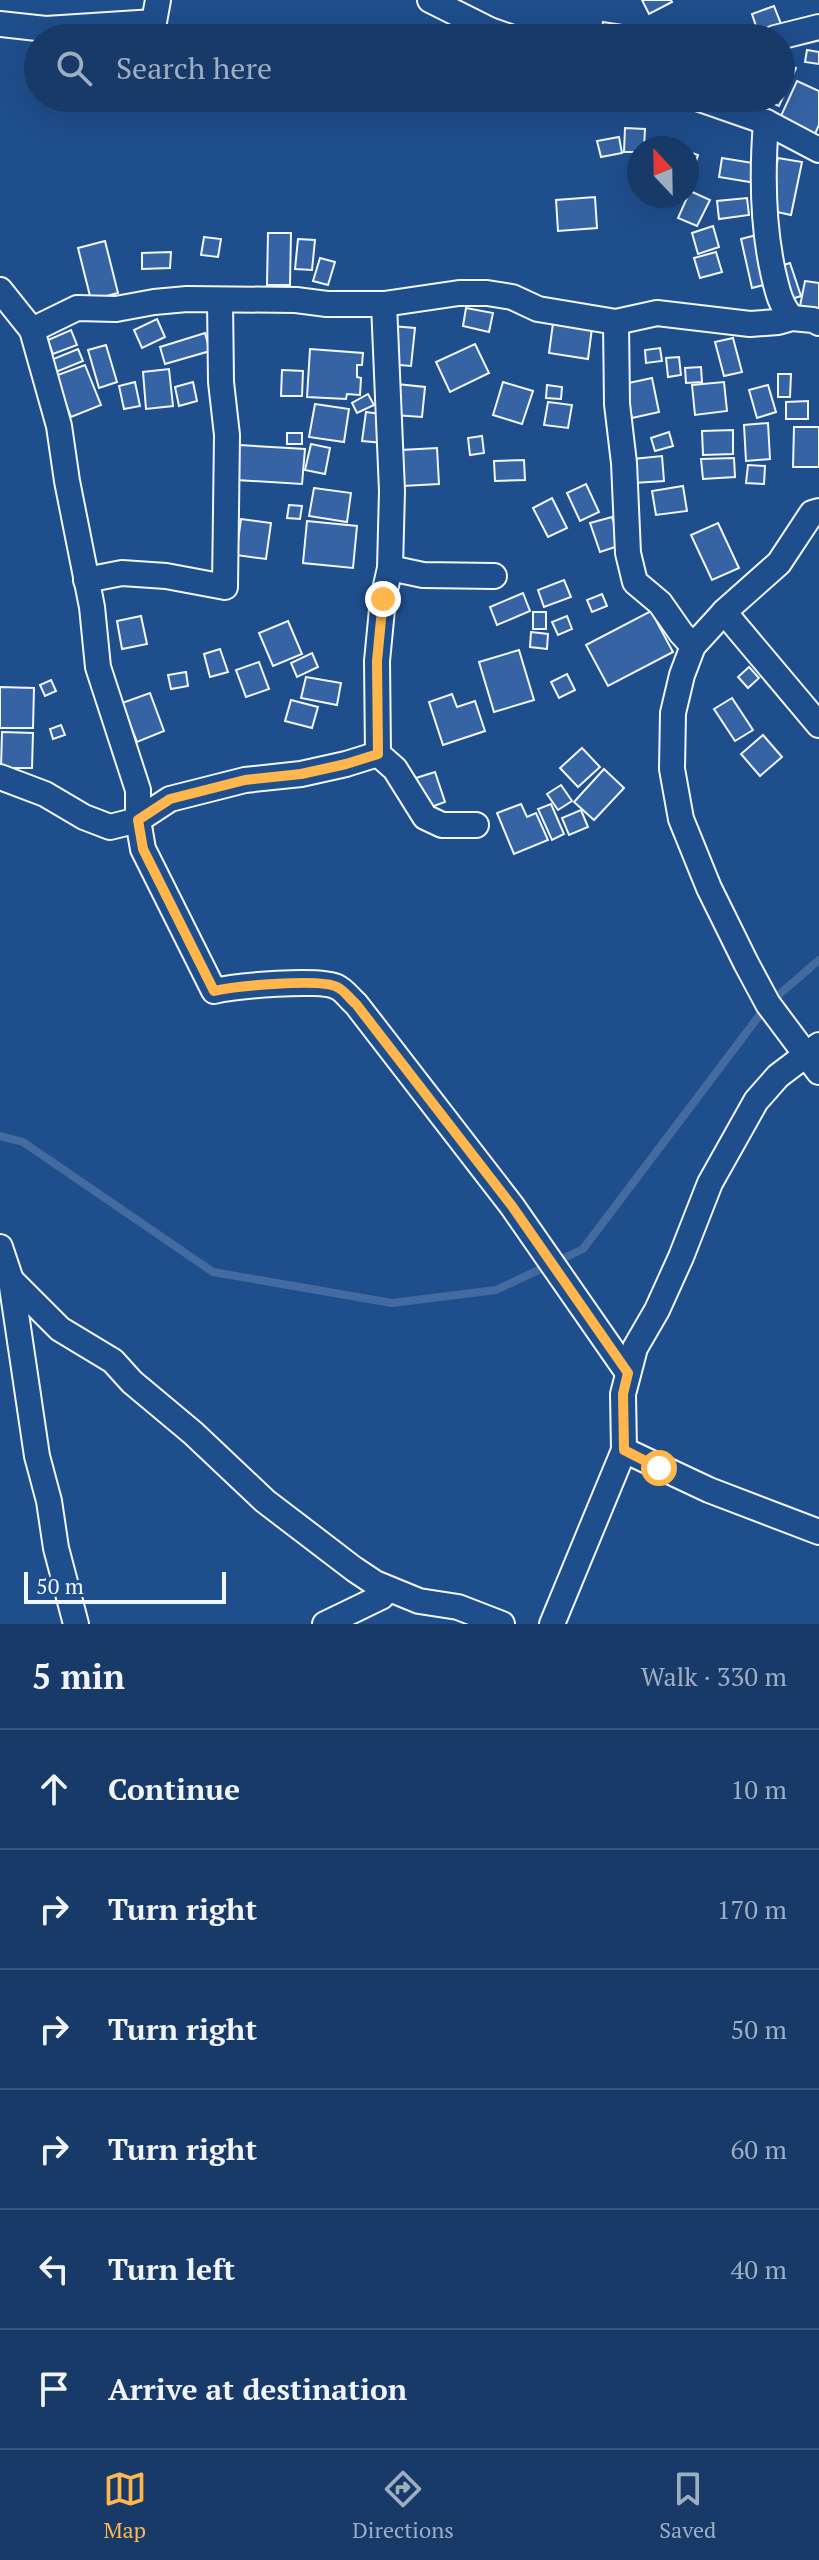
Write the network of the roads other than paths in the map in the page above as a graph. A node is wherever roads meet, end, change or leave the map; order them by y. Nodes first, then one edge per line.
1 (158, 0) edge
2 (430, 0) edge
3 (0, 24) edge
4 (123, 24) edge
5 (478, 24) edge
6 (24, 27) edge
7 (819, 27) edge
8 (795, 33) edge
9 (737, 112) edge
10 (766, 122) junction
11 (819, 150) edge
12 (0, 290) edge
13 (220, 300) junction
14 (384, 304) junction
15 (792, 318) junction
16 (616, 322) junction
17 (819, 323) edge
18 (32, 330) junction
19 (819, 511) edge
20 (390, 568) junction
21 (494, 576) dead end
22 (86, 580) junction
23 (724, 612) junction
24 (693, 646) junction
25 (819, 725) edge
26 (378, 754) junction
27 (0, 777) edge
28 (138, 820) junction
29 (476, 825) dead end
30 (815, 1057) edge
31 (0, 1247) edge
32 (11, 1280) junction
33 (628, 1373) junction
34 (624, 1450) junction
35 (819, 1532) edge
36 (388, 1589) junction
37 (76, 1624) edge
38 (325, 1624) edge
39 (502, 1624) edge
40 (552, 1624) edge

1 - 4 street
2 - 5 street
3 - 6 street
7 - 8 street
9 - 10 street
10 - 11 street
10 - 15 street
12 - 18 street
13 - 14 street
13 - 18 street
13 - 22 street
14 - 16 street
14 - 20 street
15 - 16 street
15 - 17 street
16 - 24 street
18 - 22 street
19 - 23 street
20 - 21 street
20 - 26 street
22 - 28 street
23 - 24 street
23 - 25 street
24 - 30 street
26 - 28 street
26 - 29 street
27 - 28 street
28 - 33 street
30 - 33 street
31 - 32 street
32 - 36 street
32 - 37 street
33 - 34 street
34 - 35 street
34 - 40 street
36 - 38 street
36 - 39 street

